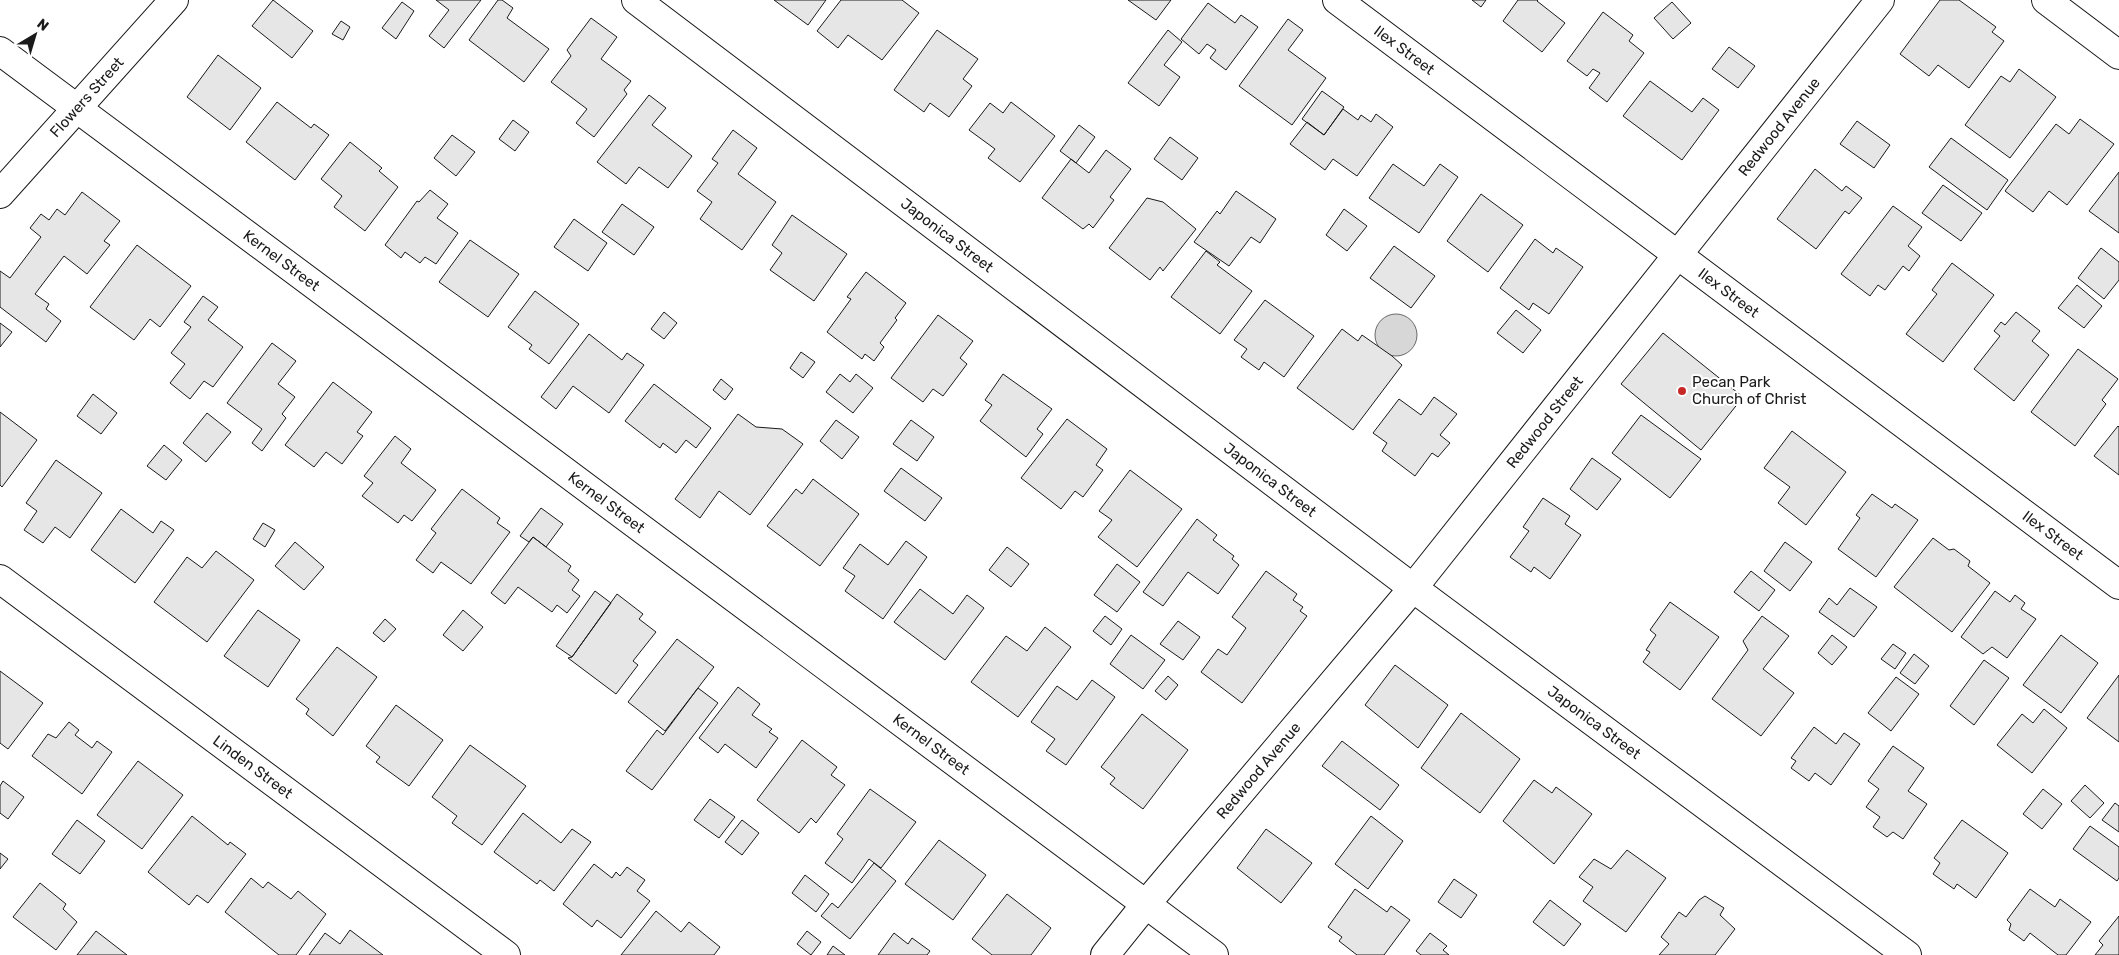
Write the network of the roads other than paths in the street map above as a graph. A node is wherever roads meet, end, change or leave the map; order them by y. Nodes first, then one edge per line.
1 (174, 0) edge
2 (636, 0) edge
3 (1337, 0) edge
4 (1880, 0) edge
5 (2046, 0) edge
6 (0, 51) edge
7 (2119, 55) edge
8 (77, 108) junction
9 (0, 194) edge
10 (1676, 255) junction
11 (0, 579) edge
12 (2119, 585) edge
13 (1413, 588) junction
14 (1146, 904) junction
15 (506, 955) edge
16 (1105, 955) edge
17 (1214, 955) edge
18 (1907, 955) edge

1 - 8 street, Flowers Street
2 - 13 street, Japonica Street
3 - 10 street, Ilex Street
4 - 10 street, Redwood Avenue
5 - 7 street
6 - 8 street, Kernel Street
8 - 9 street, Flowers Street
8 - 14 street, Kernel Street
10 - 12 street, Ilex Street
10 - 13 street, Redwood Street
11 - 15 street, Linden Street
13 - 14 street, Redwood Avenue
13 - 18 street, Japonica Street
14 - 16 street, Redwood Avenue
14 - 17 street, Kernel Street

